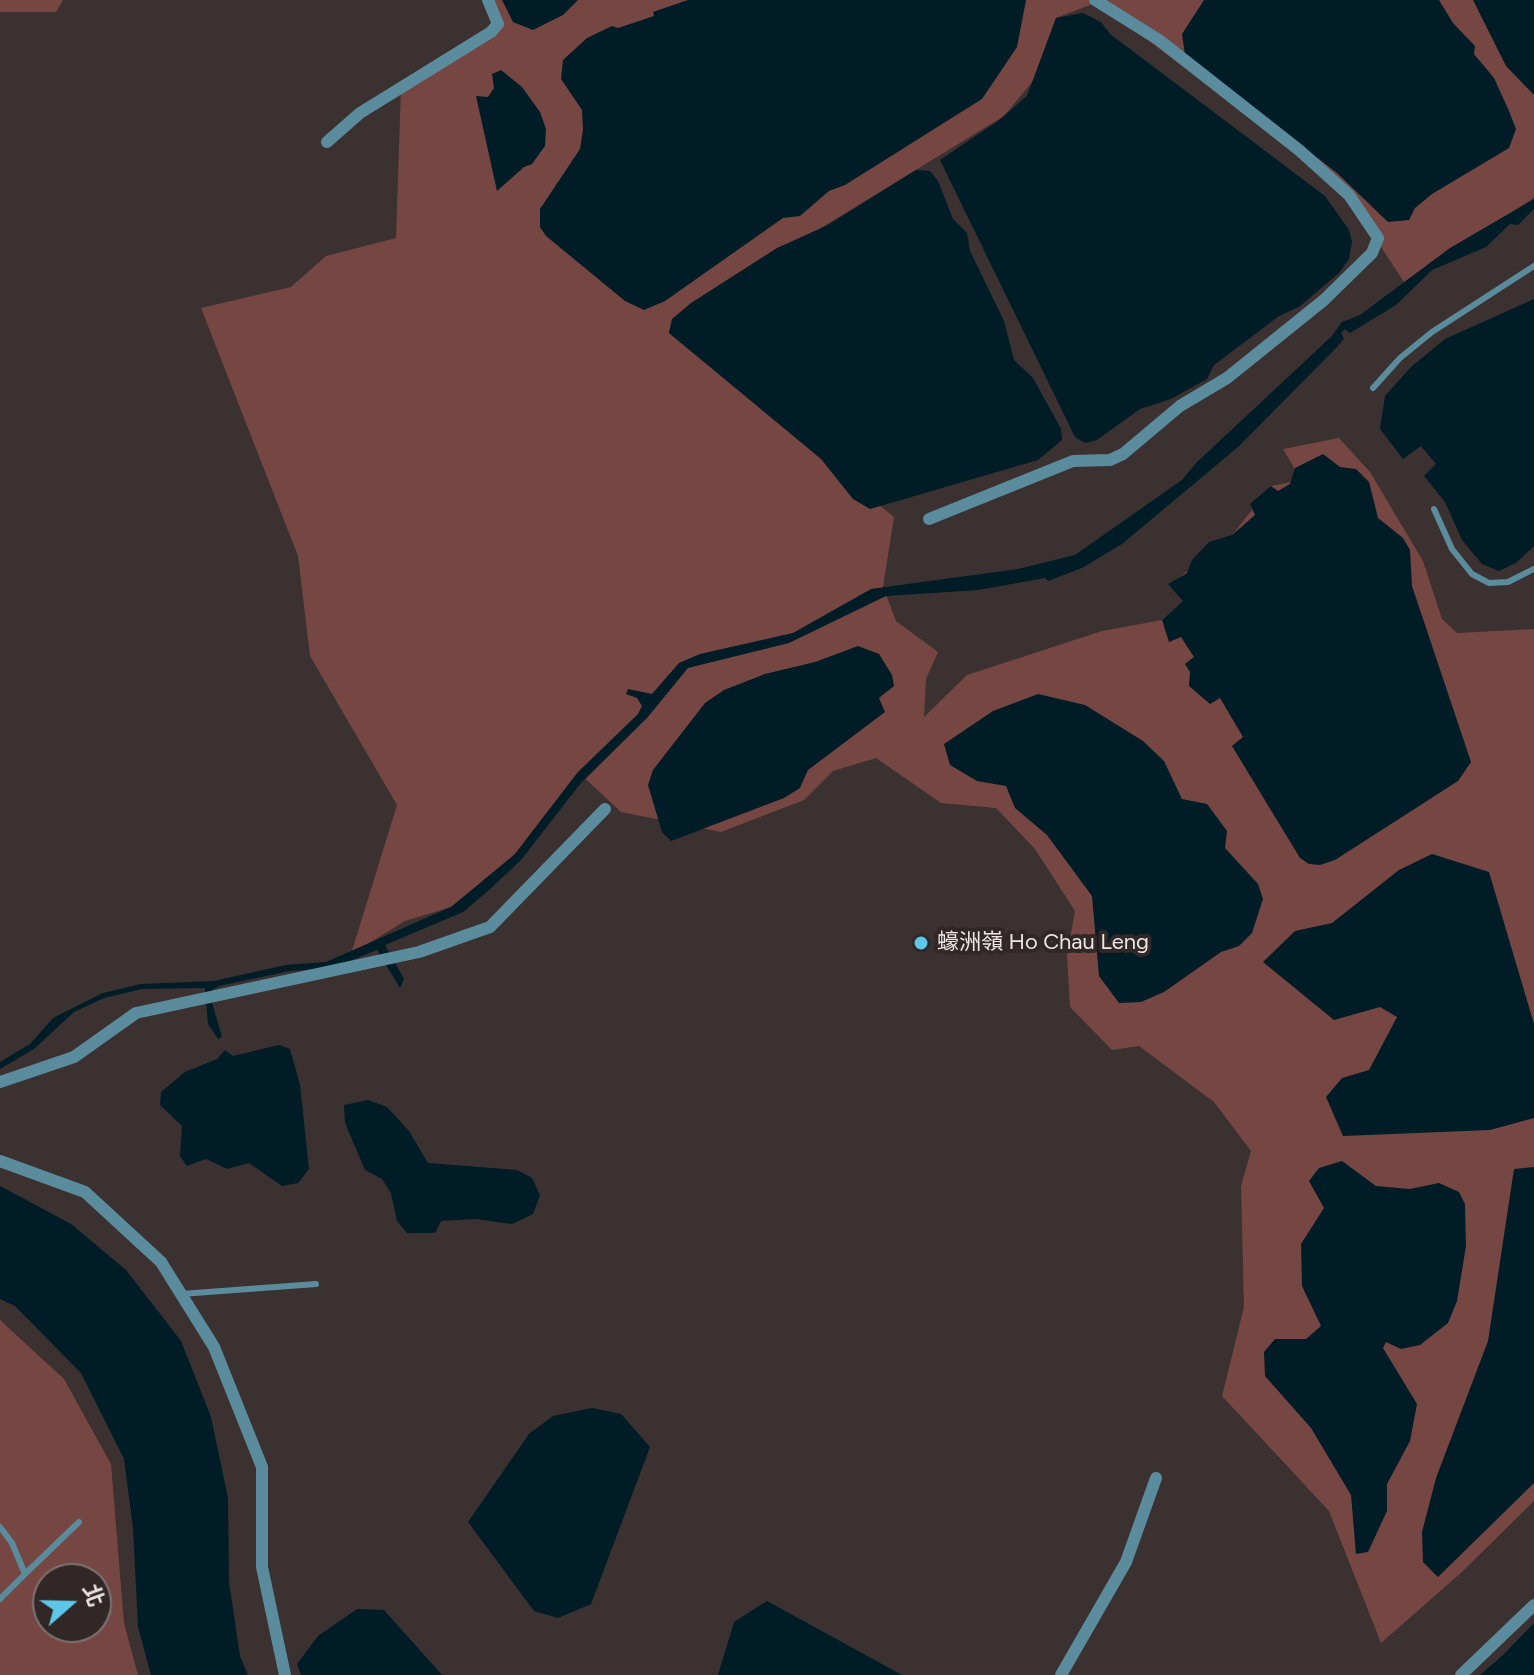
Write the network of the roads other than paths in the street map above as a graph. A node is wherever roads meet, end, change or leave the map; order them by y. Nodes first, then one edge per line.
1 (488, 0) edge
2 (1095, 0) edge
3 (327, 142) dead end
4 (1533, 268) edge
5 (1373, 388) dead end
6 (1434, 509) dead end
7 (929, 519) dead end
8 (1534, 569) edge
9 (605, 809) dead end
10 (0, 1082) edge
11 (0, 1161) edge
12 (316, 1284) dead end
13 (181, 1294) junction
14 (1156, 1478) dead end
15 (79, 1522) dead end
16 (0, 1527) edge
17 (25, 1574) junction
18 (0, 1599) edge
19 (1534, 1605) edge
20 (285, 1675) edge
21 (1061, 1675) edge
22 (1461, 1675) edge

1 - 3 street
2 - 7 street
4 - 5 lane
6 - 8 lane
9 - 10 street
11 - 13 street
12 - 13 lane
13 - 20 street
14 - 21 street
15 - 17 lane
16 - 17 lane
17 - 18 lane
19 - 22 street

